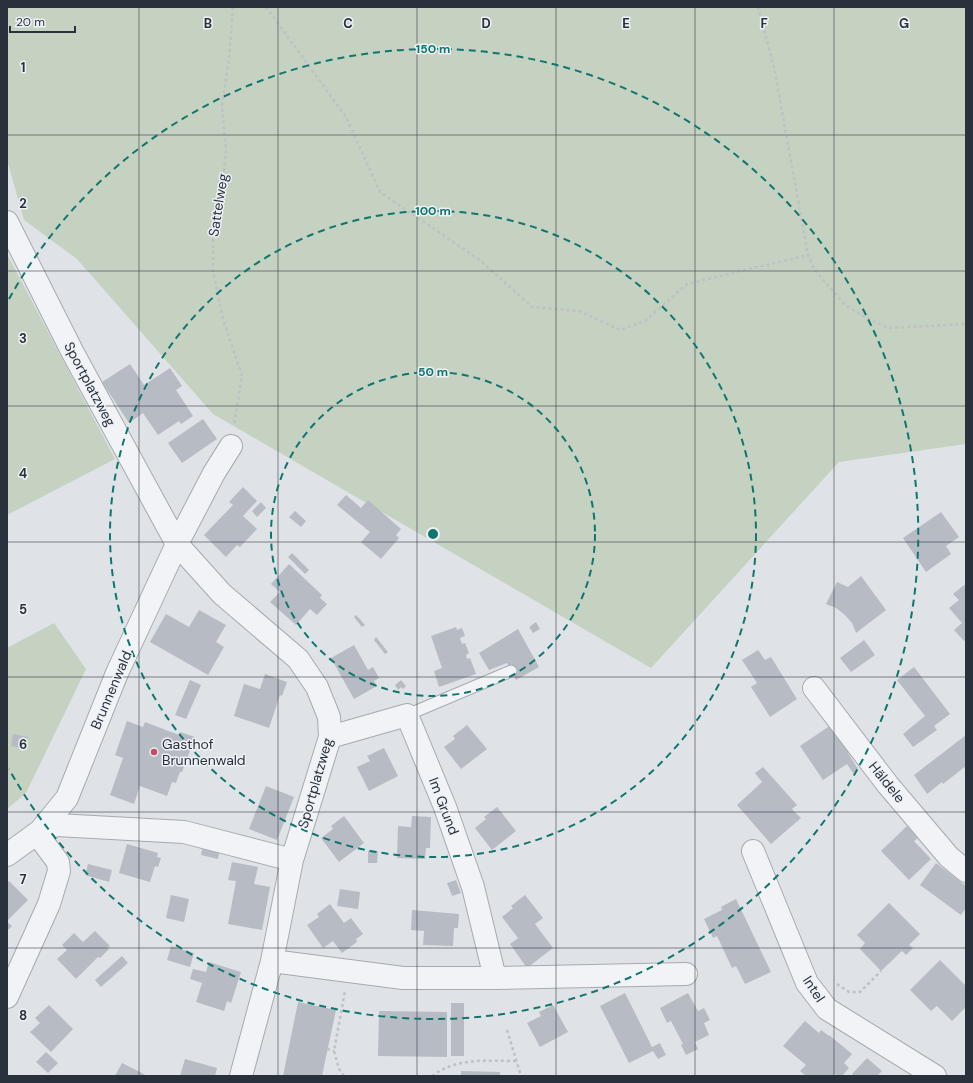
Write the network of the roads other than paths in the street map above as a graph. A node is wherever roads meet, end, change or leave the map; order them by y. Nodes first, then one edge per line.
1 (7, 222) edge
2 (231, 446) road end
3 (177, 544) junction
4 (511, 672) dead end
5 (814, 688) dead end
6 (407, 715) junction
7 (330, 737) junction
8 (40, 831) junction
9 (753, 851) dead end
10 (7, 855) edge
11 (292, 860) junction
12 (966, 871) edge
13 (272, 962) junction
14 (686, 974) dead end
15 (495, 978) junction
16 (7, 997) edge
17 (241, 1076) edge
18 (935, 1076) edge

1 - 3 street, Sportplatzweg
2 - 3 street
3 - 7 street, Sportplatzweg
3 - 8 street, Brunnenwald
4 - 6 lane
5 - 12 street, Häldele
6 - 7 street
6 - 15 street, Im Grund
7 - 11 street, Sportplatzweg
8 - 10 street, Brunnenwald
8 - 11 street, Brunnenwald
8 - 16 street
9 - 18 street, Intel
11 - 13 street, Sportplatzweg
13 - 15 street
13 - 17 street, Sportplatzweg
14 - 15 street

